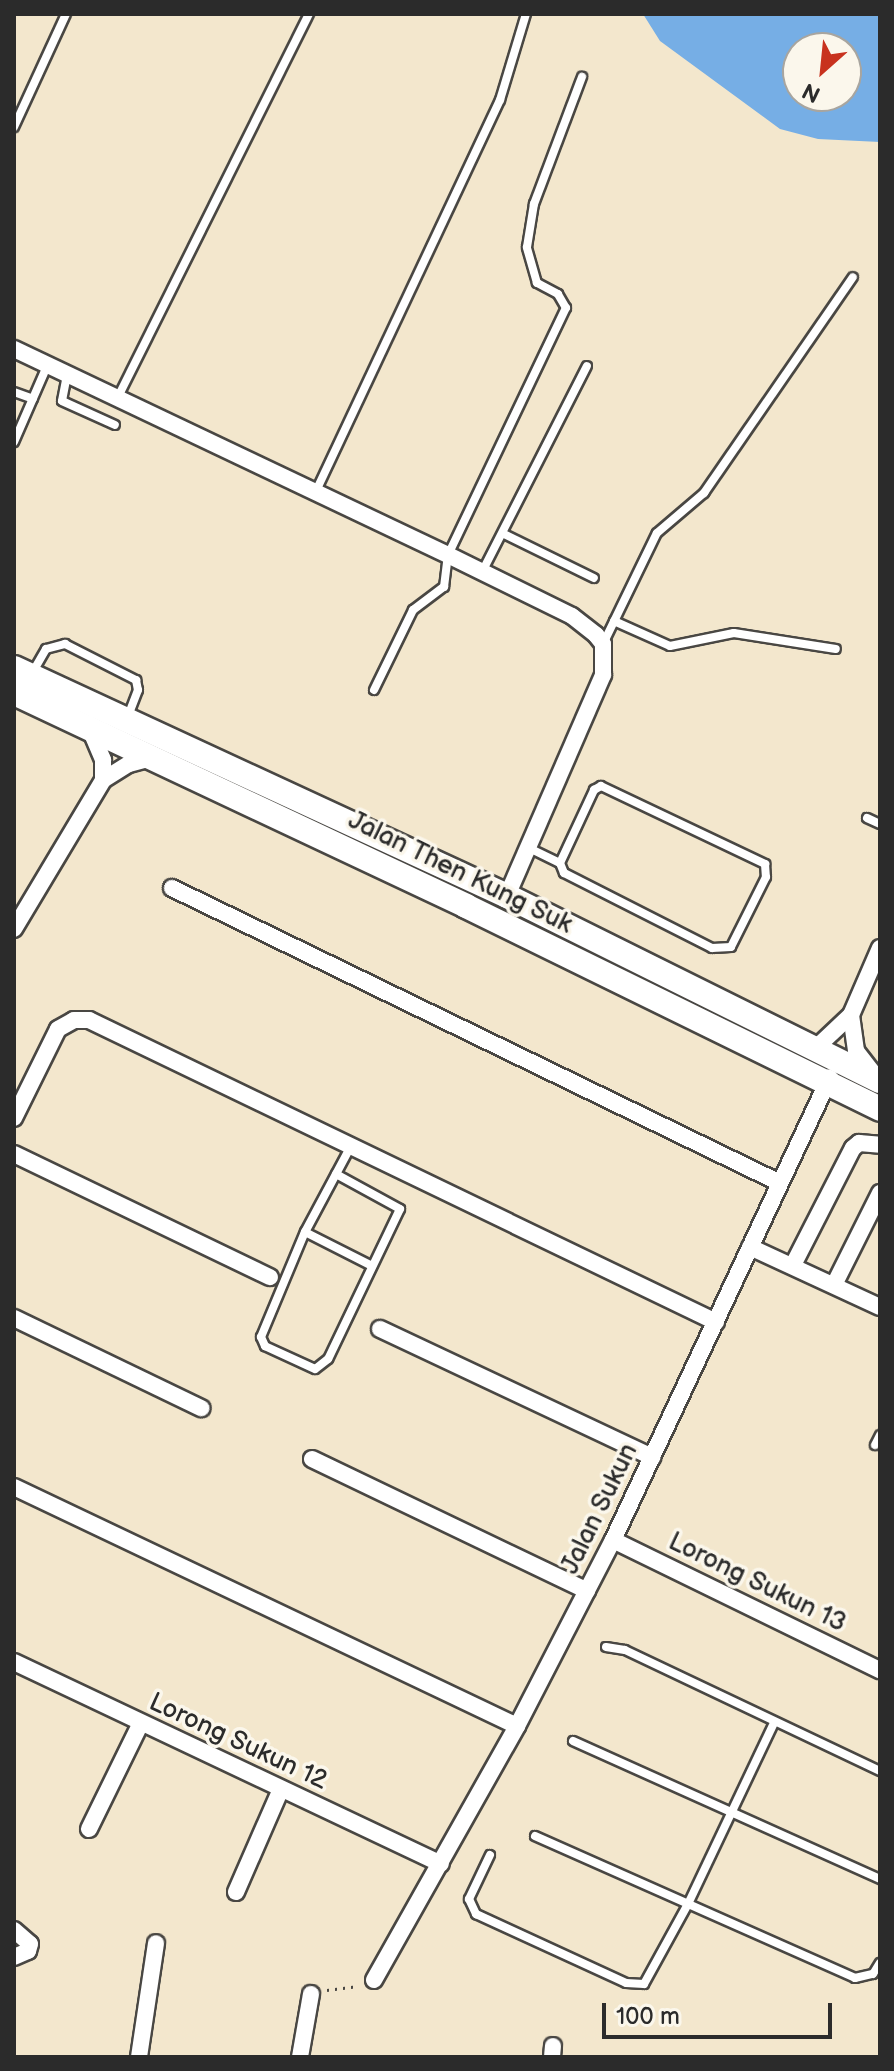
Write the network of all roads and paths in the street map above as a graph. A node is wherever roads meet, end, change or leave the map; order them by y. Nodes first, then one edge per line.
1 (66, 14) edge
2 (309, 14) edge
3 (526, 14) edge
4 (582, 77) dead end
5 (14, 127) edge
6 (853, 277) dead end
7 (14, 349) edge
8 (47, 366) junction
9 (587, 366) dead end
10 (67, 375) junction
11 (14, 392) edge
12 (117, 398) junction
13 (33, 399) junction
14 (115, 425) dead end
15 (14, 442) edge
16 (316, 491) junction
17 (504, 534) junction
18 (448, 555) junction
19 (482, 572) junction
20 (594, 578) dead end
21 (614, 621) junction
22 (603, 644) junction
23 (836, 649) dead end
24 (20, 679) edge
25 (374, 690) dead end
26 (126, 720) junction
27 (88, 726) junction
28 (152, 758) junction
29 (103, 780) junction
30 (867, 818) dead end
31 (880, 824) edge
32 (529, 848) junction
33 (560, 863) junction
34 (172, 888) dead end
35 (507, 896) junction
36 (466, 906) junction
37 (14, 929) edge
38 (538, 941) junction
39 (880, 948) edge
40 (851, 1015) junction
41 (810, 1046) junction
42 (880, 1080) edge
43 (829, 1084) junction
44 (880, 1109) edge
45 (14, 1118) edge
46 (880, 1145) edge
47 (351, 1146) junction
48 (14, 1154) edge
49 (336, 1174) junction
50 (778, 1182) junction
51 (880, 1193) edge
52 (305, 1232) junction
53 (750, 1247) junction
54 (793, 1265) junction
55 (372, 1266) junction
56 (270, 1277) dead end
57 (834, 1285) junction
58 (880, 1307) edge
59 (14, 1318) edge
60 (716, 1322) junction
61 (380, 1329) dead end
62 (201, 1408) dead end
63 (880, 1435) edge
64 (875, 1445) dead end
65 (652, 1457) junction
66 (312, 1459) dead end
67 (14, 1487) edge
68 (613, 1540) junction
69 (587, 1591) junction
70 (606, 1647) dead end
71 (14, 1662) edge
72 (880, 1670) edge
73 (141, 1723) junction
74 (774, 1723) junction
75 (517, 1726) junction
76 (573, 1741) dead end
77 (880, 1771) edge
78 (281, 1789) junction
79 (730, 1813) junction
80 (89, 1829) dead end
81 (535, 1836) dead end
82 (490, 1855) dead end
83 (441, 1864) junction
84 (880, 1879) edge
85 (236, 1892) dead end
86 (688, 1904) junction
87 (14, 1930) edge
88 (156, 1943) dead end
89 (14, 1957) edge
90 (880, 1963) edge
91 (374, 1980) joint
92 (311, 1994) joint
93 (139, 2057) edge
94 (300, 2057) edge

1 - 5 lane
2 - 12 lane
3 - 16 lane
4 - 18 lane
6 - 21 lane
7 - 8 street
8 - 10 street
8 - 13 lane
9 - 17 lane
10 - 12 street
10 - 14 lane
11 - 13 lane
12 - 16 street
13 - 15 lane
16 - 18 street
17 - 19 lane
17 - 20 lane
18 - 19 street
18 - 25 lane
19 - 22 street
21 - 22 lane
21 - 23 lane
22 - 32 street
24 - 26 street, Jalan Then Kung Suk
24 - 26 lane
24 - 27 street, Jalan Then Kung Suk
26 - 35 street, Jalan Then Kung Suk
27 - 28 street, Jalan Then Kung Suk
27 - 29 street
28 - 29 street
28 - 36 street, Jalan Then Kung Suk
29 - 37 street
30 - 31 lane
32 - 33 lane
32 - 35 street
33 - 33 lane
34 - 50 street
35 - 36 street
35 - 38 street
35 - 41 street, Jalan Then Kung Suk
36 - 38 street, Jalan Then Kung Suk
38 - 43 street, Jalan Then Kung Suk
39 - 40 street
40 - 41 street
40 - 42 street
41 - 42 street, Jalan Then Kung Suk
41 - 43 street
43 - 44 street, Jalan Then Kung Suk
43 - 50 street, Jalan Sukun
45 - 47 street
46 - 54 street
47 - 49 lane
47 - 60 street
48 - 56 street
49 - 52 lane
49 - 55 lane
50 - 53 street, Jalan Sukun
51 - 57 street
52 - 55 lane
52 - 55 lane
53 - 54 street
53 - 60 street, Jalan Sukun
54 - 57 street
57 - 58 street
59 - 62 street
60 - 65 street, Jalan Sukun
61 - 65 street
63 - 64 lane
65 - 68 street, Jalan Sukun
66 - 69 street
67 - 75 street
68 - 69 street, Jalan Sukun
68 - 72 street, Lorong Sukun 13
69 - 75 street, Jalan Sukun
70 - 74 lane
71 - 73 street, Lorong Sukun 12
73 - 78 street, Lorong Sukun 12
73 - 80 street
74 - 77 lane
74 - 79 lane
75 - 83 street, Jalan Sukun
76 - 79 lane
78 - 83 street, Lorong Sukun 12
78 - 85 street
79 - 84 lane
79 - 86 lane
81 - 86 lane
82 - 86 lane
83 - 91 street, Jalan Sukun
86 - 90 lane
87 - 89 street
88 - 93 street
91 - 92 path
92 - 94 street

